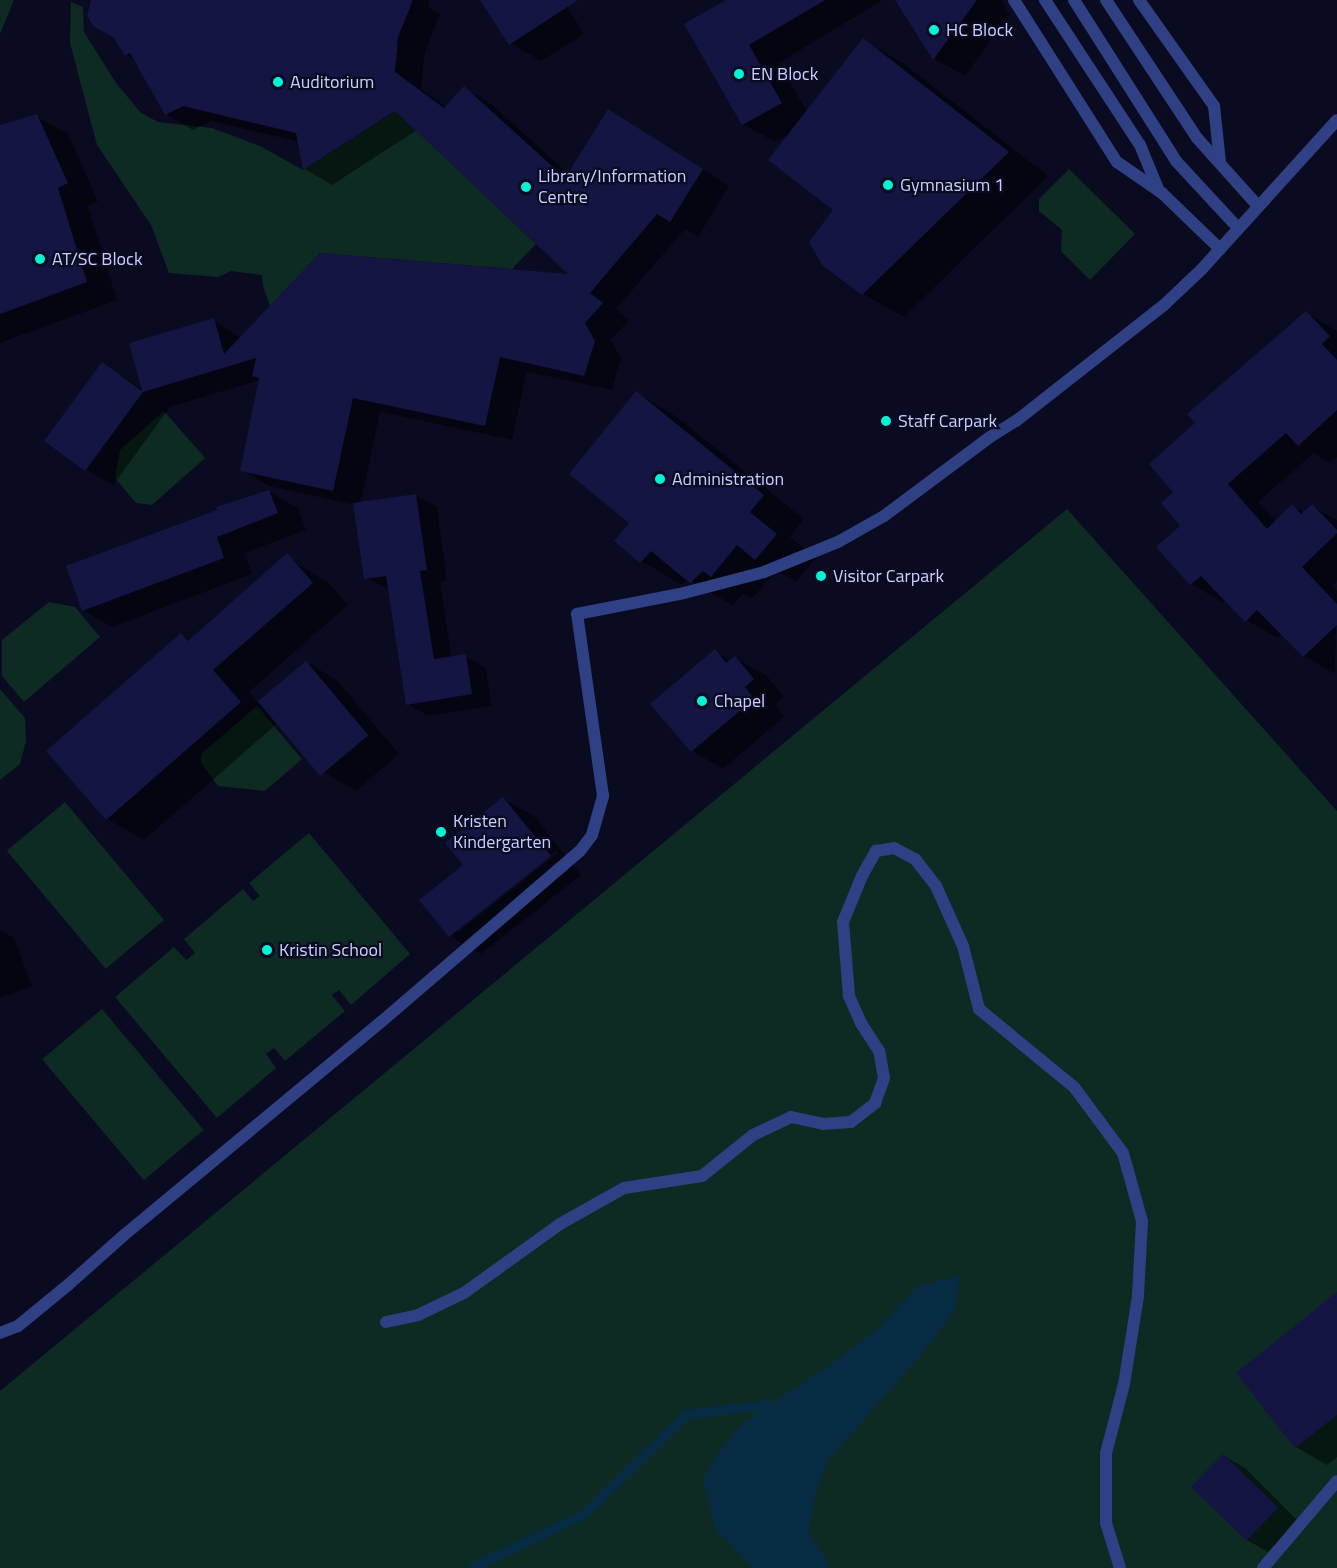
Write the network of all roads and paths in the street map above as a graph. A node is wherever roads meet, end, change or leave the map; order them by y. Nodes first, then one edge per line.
1 (1014, 0) edge
2 (1045, 0) edge
3 (1074, 0) edge
4 (1106, 0) edge
5 (1139, 0) edge
6 (1337, 120) edge
7 (1220, 162) junction
8 (1160, 192) junction
9 (1258, 206) junction
10 (1238, 228) junction
11 (1220, 249) junction
12 (386, 1322) dead end
13 (0, 1333) edge
14 (1337, 1481) edge
15 (1120, 1568) edge
16 (1263, 1568) edge

1 - 8 lane
2 - 8 lane
3 - 10 lane
4 - 7 lane
5 - 7 lane
6 - 9 lane
7 - 9 lane
8 - 11 lane
9 - 10 lane
10 - 11 lane
11 - 13 lane
12 - 15 lane
14 - 16 lane

